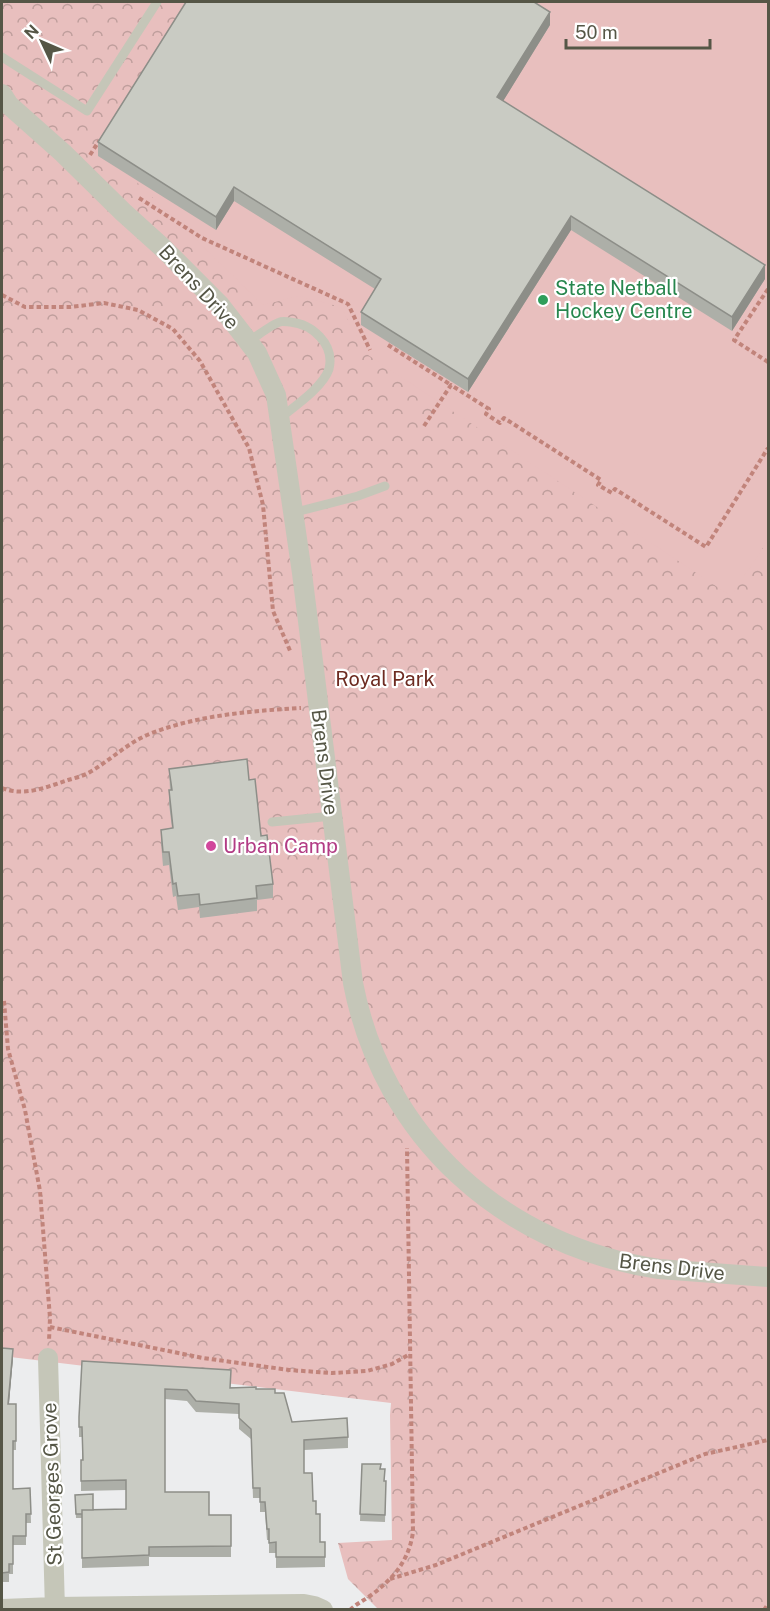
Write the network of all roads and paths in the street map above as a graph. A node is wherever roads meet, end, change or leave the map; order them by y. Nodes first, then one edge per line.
1 (157, 2) edge
2 (2, 57) edge
3 (2, 94) edge
4 (101, 138) edge
5 (88, 157) dead end
6 (130, 192) dead end
7 (768, 289) edge
8 (2, 295) edge
9 (249, 341) junction
10 (388, 345) edge
11 (370, 350) dead end
12 (768, 362) edge
13 (451, 385) junction
14 (279, 418) junction
15 (424, 426) dead end
16 (768, 448) edge
17 (385, 486) dead end
18 (292, 513) junction
19 (295, 662) dead end
20 (305, 708) dead end
21 (2, 788) edge
22 (332, 816) junction
23 (272, 822) dead end
24 (4, 1001) dead end
25 (406, 1140) dead end
26 (768, 1277) edge
27 (50, 1327) junction
28 (410, 1354) junction
29 (48, 1358) joint
30 (768, 1440) edge
31 (390, 1579) junction
32 (768, 1604) edge
33 (55, 1608) edge
34 (2, 1609) edge
35 (323, 1610) edge
36 (350, 1610) edge
37 (764, 1610) edge

1 - 2 lane
3 - 9 street, Brens Drive
4 - 5 path
6 - 11 path
7 - 12 path
8 - 19 path
9 - 14 street, Brens Drive
9 - 14 lane
10 - 13 path
13 - 15 path
13 - 16 path
14 - 18 street, Brens Drive
17 - 18 lane
18 - 22 street, Brens Drive
20 - 21 path
22 - 23 lane
22 - 26 street, Brens Drive
24 - 27 path
25 - 28 path
27 - 28 path
27 - 29 path
28 - 31 path
29 - 33 street, St Georges Grove
30 - 31 path
31 - 36 path
32 - 37 path
33 - 34 street
33 - 35 street

